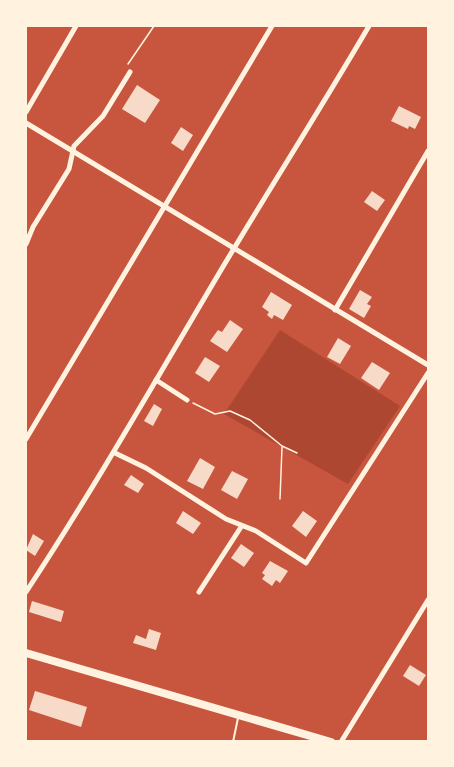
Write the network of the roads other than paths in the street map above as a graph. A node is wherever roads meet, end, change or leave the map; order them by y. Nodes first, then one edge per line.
1 (76, 26) edge
2 (272, 26) edge
3 (369, 26) edge
4 (130, 72) road end
5 (26, 112) edge
6 (26, 123) edge
7 (429, 151) edge
8 (71, 152) junction
9 (165, 209) junction
10 (26, 244) edge
11 (234, 248) junction
12 (335, 310) junction
13 (429, 365) edge
14 (429, 373) edge
15 (156, 380) junction
16 (187, 400) road end
17 (26, 439) edge
18 (115, 453) junction
19 (241, 527) junction
20 (26, 592) edge
21 (199, 592) dead end
22 (429, 600) edge
23 (26, 653) edge
24 (238, 715) junction
25 (233, 741) edge
26 (331, 741) edge
27 (341, 741) edge

1 - 5 street
2 - 9 street
3 - 11 street
4 - 8 street
6 - 8 street
7 - 12 street
8 - 9 street
8 - 10 street
9 - 11 street
9 - 17 street
11 - 12 street
11 - 15 street
12 - 13 street
14 - 19 street
15 - 16 street
15 - 18 street
18 - 19 street
18 - 20 street
19 - 21 street
22 - 27 street
23 - 24 main road
24 - 25 lane
24 - 26 main road

